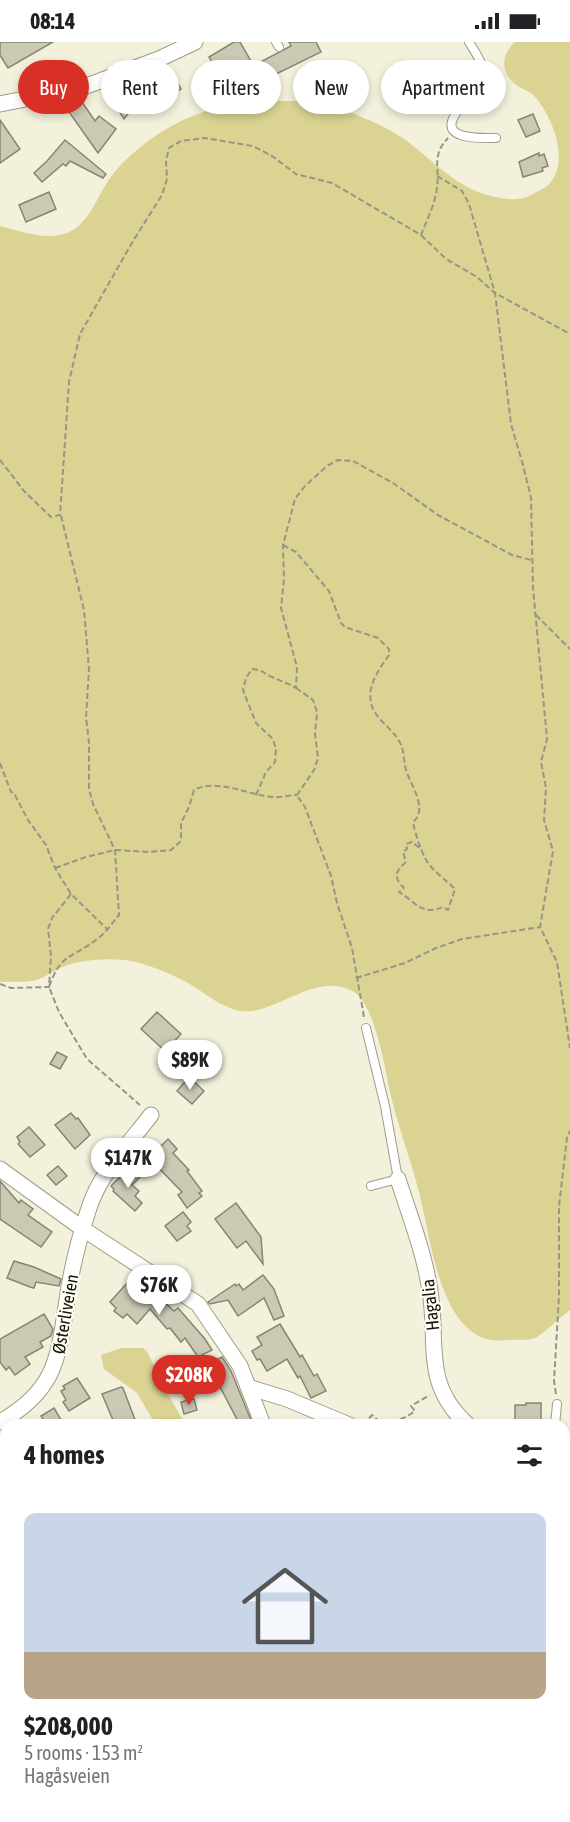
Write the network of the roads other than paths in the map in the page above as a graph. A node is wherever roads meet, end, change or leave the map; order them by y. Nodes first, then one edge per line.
1 (195, 42) edge
2 (469, 42) edge
3 (0, 104) edge
4 (496, 138) dead end
5 (366, 1029) road end
6 (151, 1115) road end
7 (0, 1169) edge
8 (398, 1179) junction
9 (371, 1186) dead end
10 (83, 1229) junction
11 (248, 1387) junction
12 (557, 1404) road end
13 (5, 1418) edge
14 (261, 1419) edge
15 (335, 1419) edge
16 (462, 1419) edge
17 (556, 1419) edge

1 - 3 street
2 - 4 lane
5 - 8 lane
6 - 10 street, Østerliveien
7 - 10 street
8 - 9 lane
8 - 16 street, Hagalia
10 - 11 street
10 - 13 street, Østerliveien
11 - 14 street
11 - 15 street
12 - 17 lane

